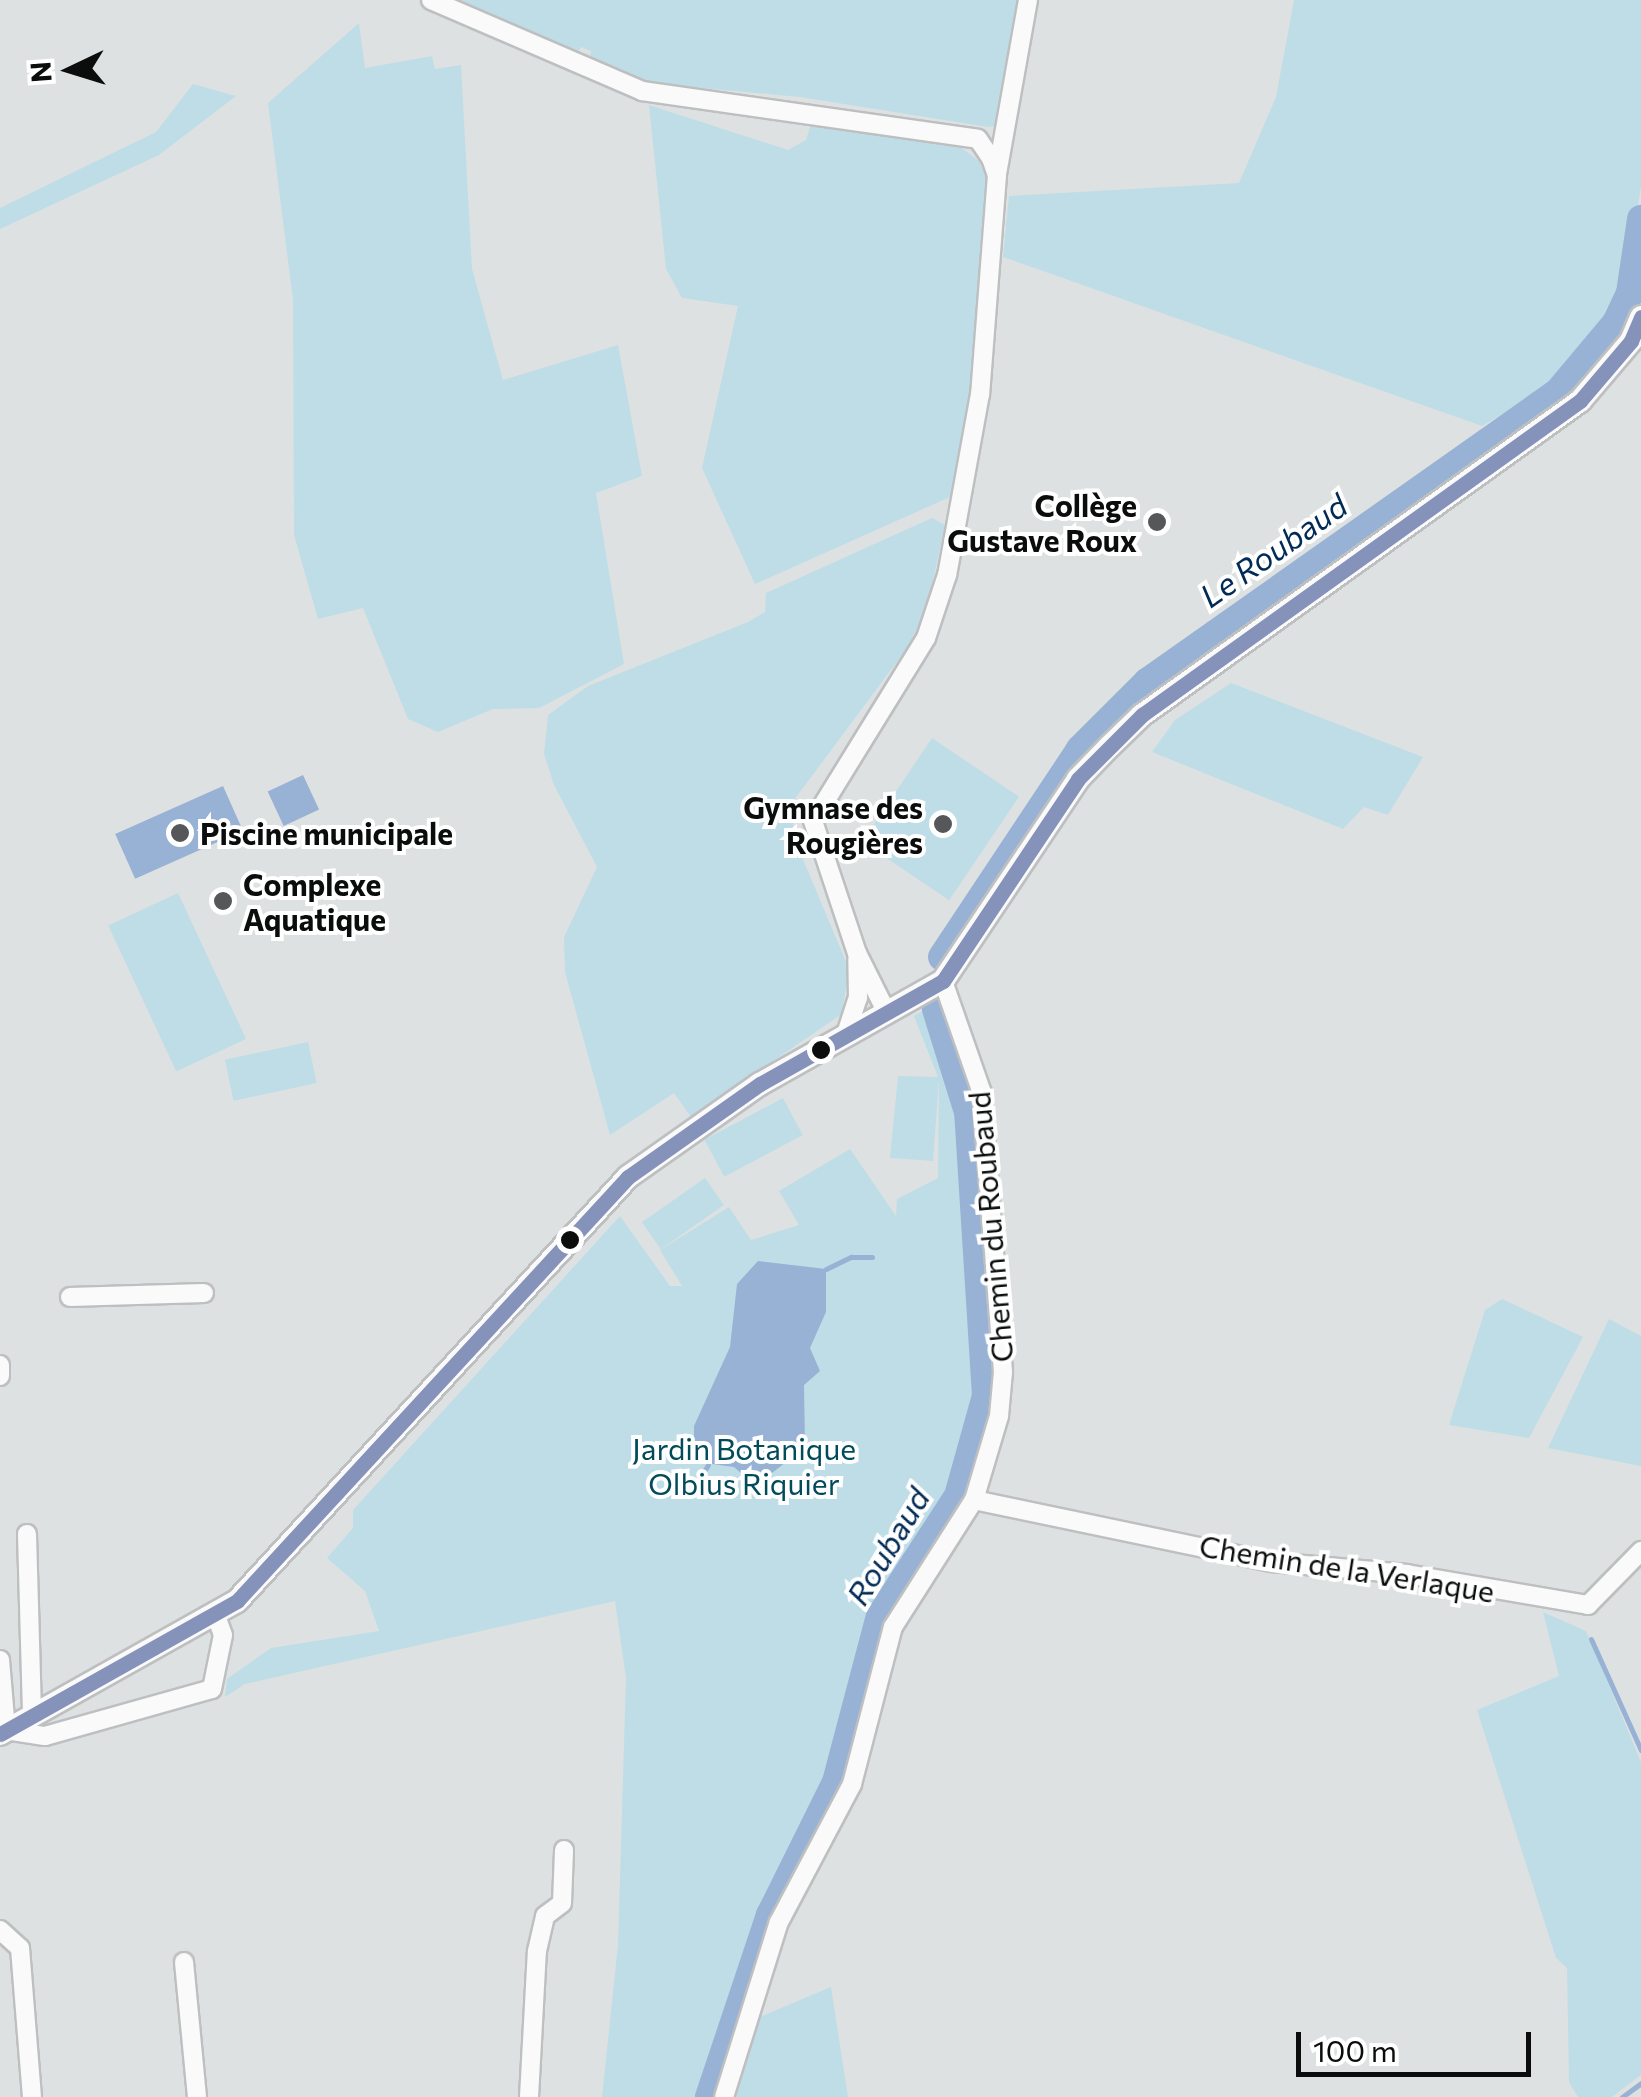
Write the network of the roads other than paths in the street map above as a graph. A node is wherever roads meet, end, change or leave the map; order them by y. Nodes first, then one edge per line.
1 (431, 0) edge
2 (1028, 0) edge
3 (996, 175) junction
4 (1641, 317) edge
5 (857, 953) junction
6 (943, 982) junction
7 (858, 998) junction
8 (881, 1016) junction
9 (846, 1034) junction
10 (204, 1293) dead end
11 (70, 1297) dead end
12 (0, 1365) edge
13 (0, 1376) edge
14 (974, 1500) junction
15 (27, 1534) dead end
16 (1641, 1552) edge
17 (216, 1616) junction
18 (0, 1660) edge
19 (32, 1716) junction
20 (3, 1732) edge
21 (564, 1850) dead end
22 (0, 1930) edge
23 (184, 1962) dead end
24 (32, 2097) edge
25 (197, 2097) edge
26 (529, 2097) edge
27 (724, 2097) edge

1 - 3 street
2 - 3 street
3 - 5 street
4 - 6 street
5 - 7 street
5 - 8 street
6 - 8 street
6 - 14 street, Chemin du Roubaud
7 - 8 street
7 - 9 street
8 - 9 street
9 - 17 street
10 - 11 street
12 - 13 street
14 - 16 street, Chemin de la Verlaque
14 - 27 street, Chemin du Roubaud
15 - 19 street
17 - 19 street
17 - 20 street
18 - 20 street
19 - 20 street
21 - 26 street
22 - 24 street
23 - 25 street

